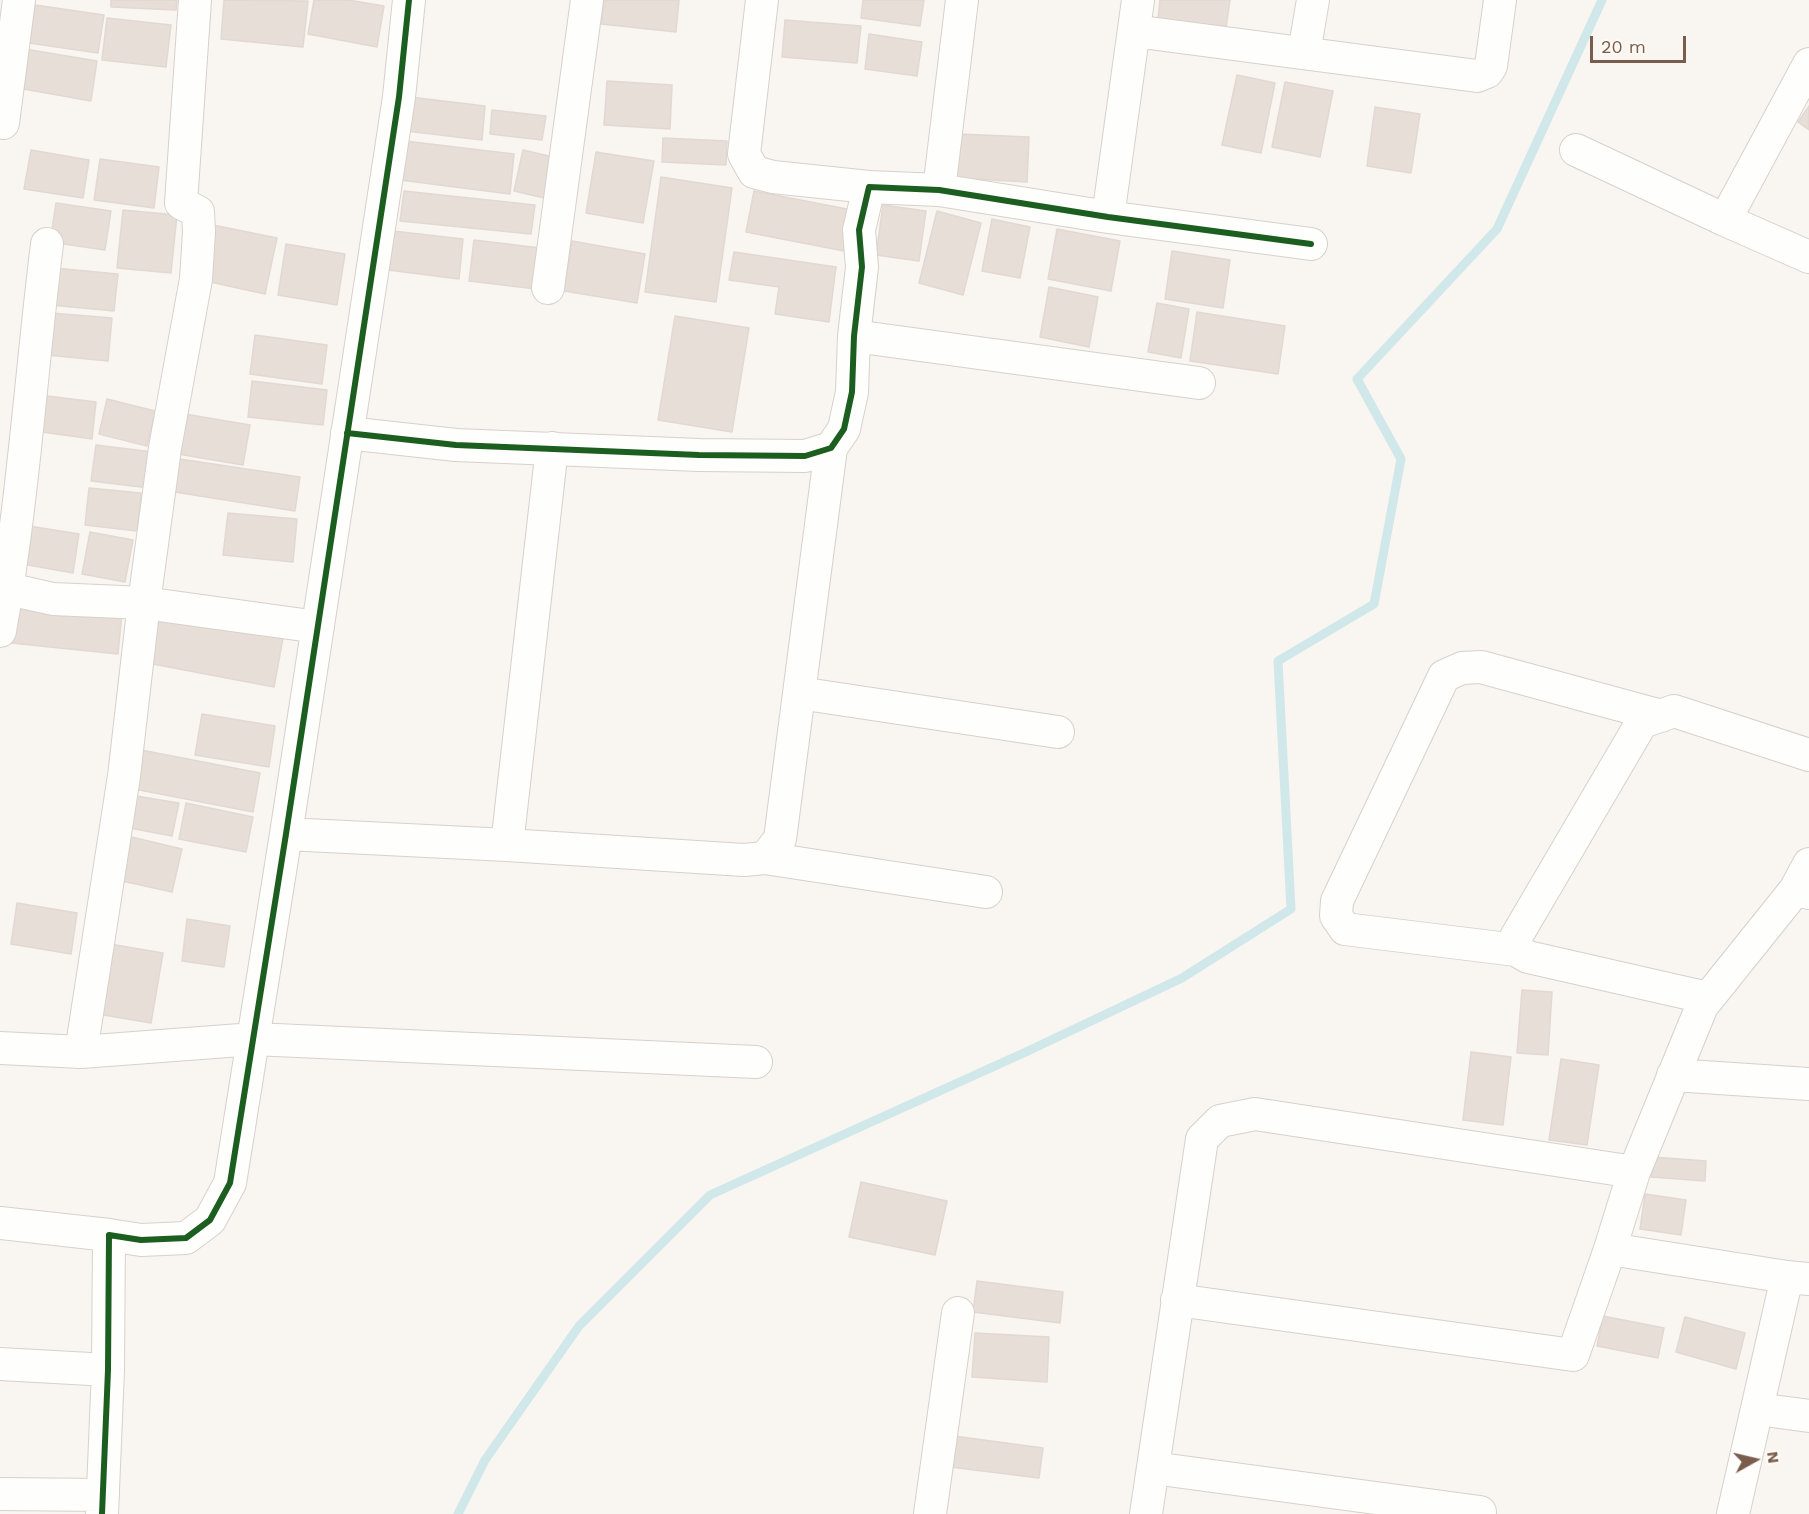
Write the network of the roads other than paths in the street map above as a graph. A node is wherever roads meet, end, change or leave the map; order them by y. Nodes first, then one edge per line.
1 (19, 0) edge
2 (195, 0) edge
3 (409, 0) edge
4 (587, 0) edge
5 (762, 0) edge
6 (962, 0) edge
7 (1138, 0) edge
8 (1313, 0) edge
9 (1500, 0) edge
10 (1134, 31) junction
11 (1304, 53) junction
12 (1809, 64) edge
13 (3, 123) dead end
14 (1576, 150) dead end
15 (869, 187) junction
16 (939, 190) junction
17 (1108, 217) junction
18 (1725, 220) junction
19 (47, 244) dead end
20 (1311, 244) dead end
21 (1809, 256) edge
22 (548, 288) dead end
23 (854, 336) junction
24 (1199, 383) dead end
25 (347, 433) junction
26 (552, 448) junction
27 (831, 448) junction
28 (4, 588) edge
29 (144, 603) junction
30 (318, 627) junction
31 (0, 631) edge
32 (799, 693) junction
33 (1660, 716) junction
34 (1058, 732) dead end
35 (1809, 756) edge
36 (286, 834) junction
37 (507, 845) junction
38 (765, 858) junction
39 (1804, 882) edge
40 (986, 892) dead end
41 (1516, 950) junction
42 (1708, 998) junction
43 (254, 1039) junction
44 (0, 1048) edge
45 (81, 1052) junction
46 (756, 1062) dead end
47 (1673, 1075) junction
48 (1809, 1084) edge
49 (1634, 1172) junction
50 (0, 1223) edge
51 (109, 1235) junction
52 (1610, 1249) junction
53 (1798, 1278) edge
54 (1178, 1300) junction
55 (958, 1313) dead end
56 (0, 1364) edge
57 (108, 1370) junction
58 (1757, 1410) junction
59 (1809, 1416) edge
60 (1153, 1468) junction
61 (0, 1494) edge
62 (102, 1505) edge
63 (1480, 1512) dead end
64 (930, 1514) edge
65 (1146, 1514) edge
66 (1733, 1514) edge

1 - 13 street
2 - 29 street
3 - 25 street
4 - 22 street
5 - 15 street
6 - 16 street
7 - 10 street
8 - 11 street
9 - 11 street
10 - 11 street
10 - 17 street
12 - 18 street
14 - 18 street
15 - 16 street
15 - 23 street
16 - 17 street
17 - 20 street
18 - 21 street
19 - 28 street
23 - 24 street
23 - 27 street
25 - 26 street
25 - 30 street
26 - 27 street
26 - 37 street
27 - 32 street
28 - 29 street
28 - 31 street
29 - 30 street
29 - 45 street
30 - 36 street
32 - 34 street
32 - 38 street
33 - 35 street
33 - 41 street
33 - 41 street
36 - 37 street
36 - 43 street
37 - 38 street
38 - 40 street
39 - 42 street
41 - 42 street
42 - 47 street
43 - 45 street
43 - 46 street
43 - 51 street
44 - 45 street
47 - 48 street
47 - 49 street
49 - 52 street
49 - 54 street
50 - 51 street
51 - 57 street
52 - 53 street
52 - 54 street
53 - 58 street
54 - 60 street
55 - 64 street
56 - 57 street
57 - 62 street
58 - 59 street
58 - 66 street
60 - 63 street
60 - 65 street
61 - 62 street

